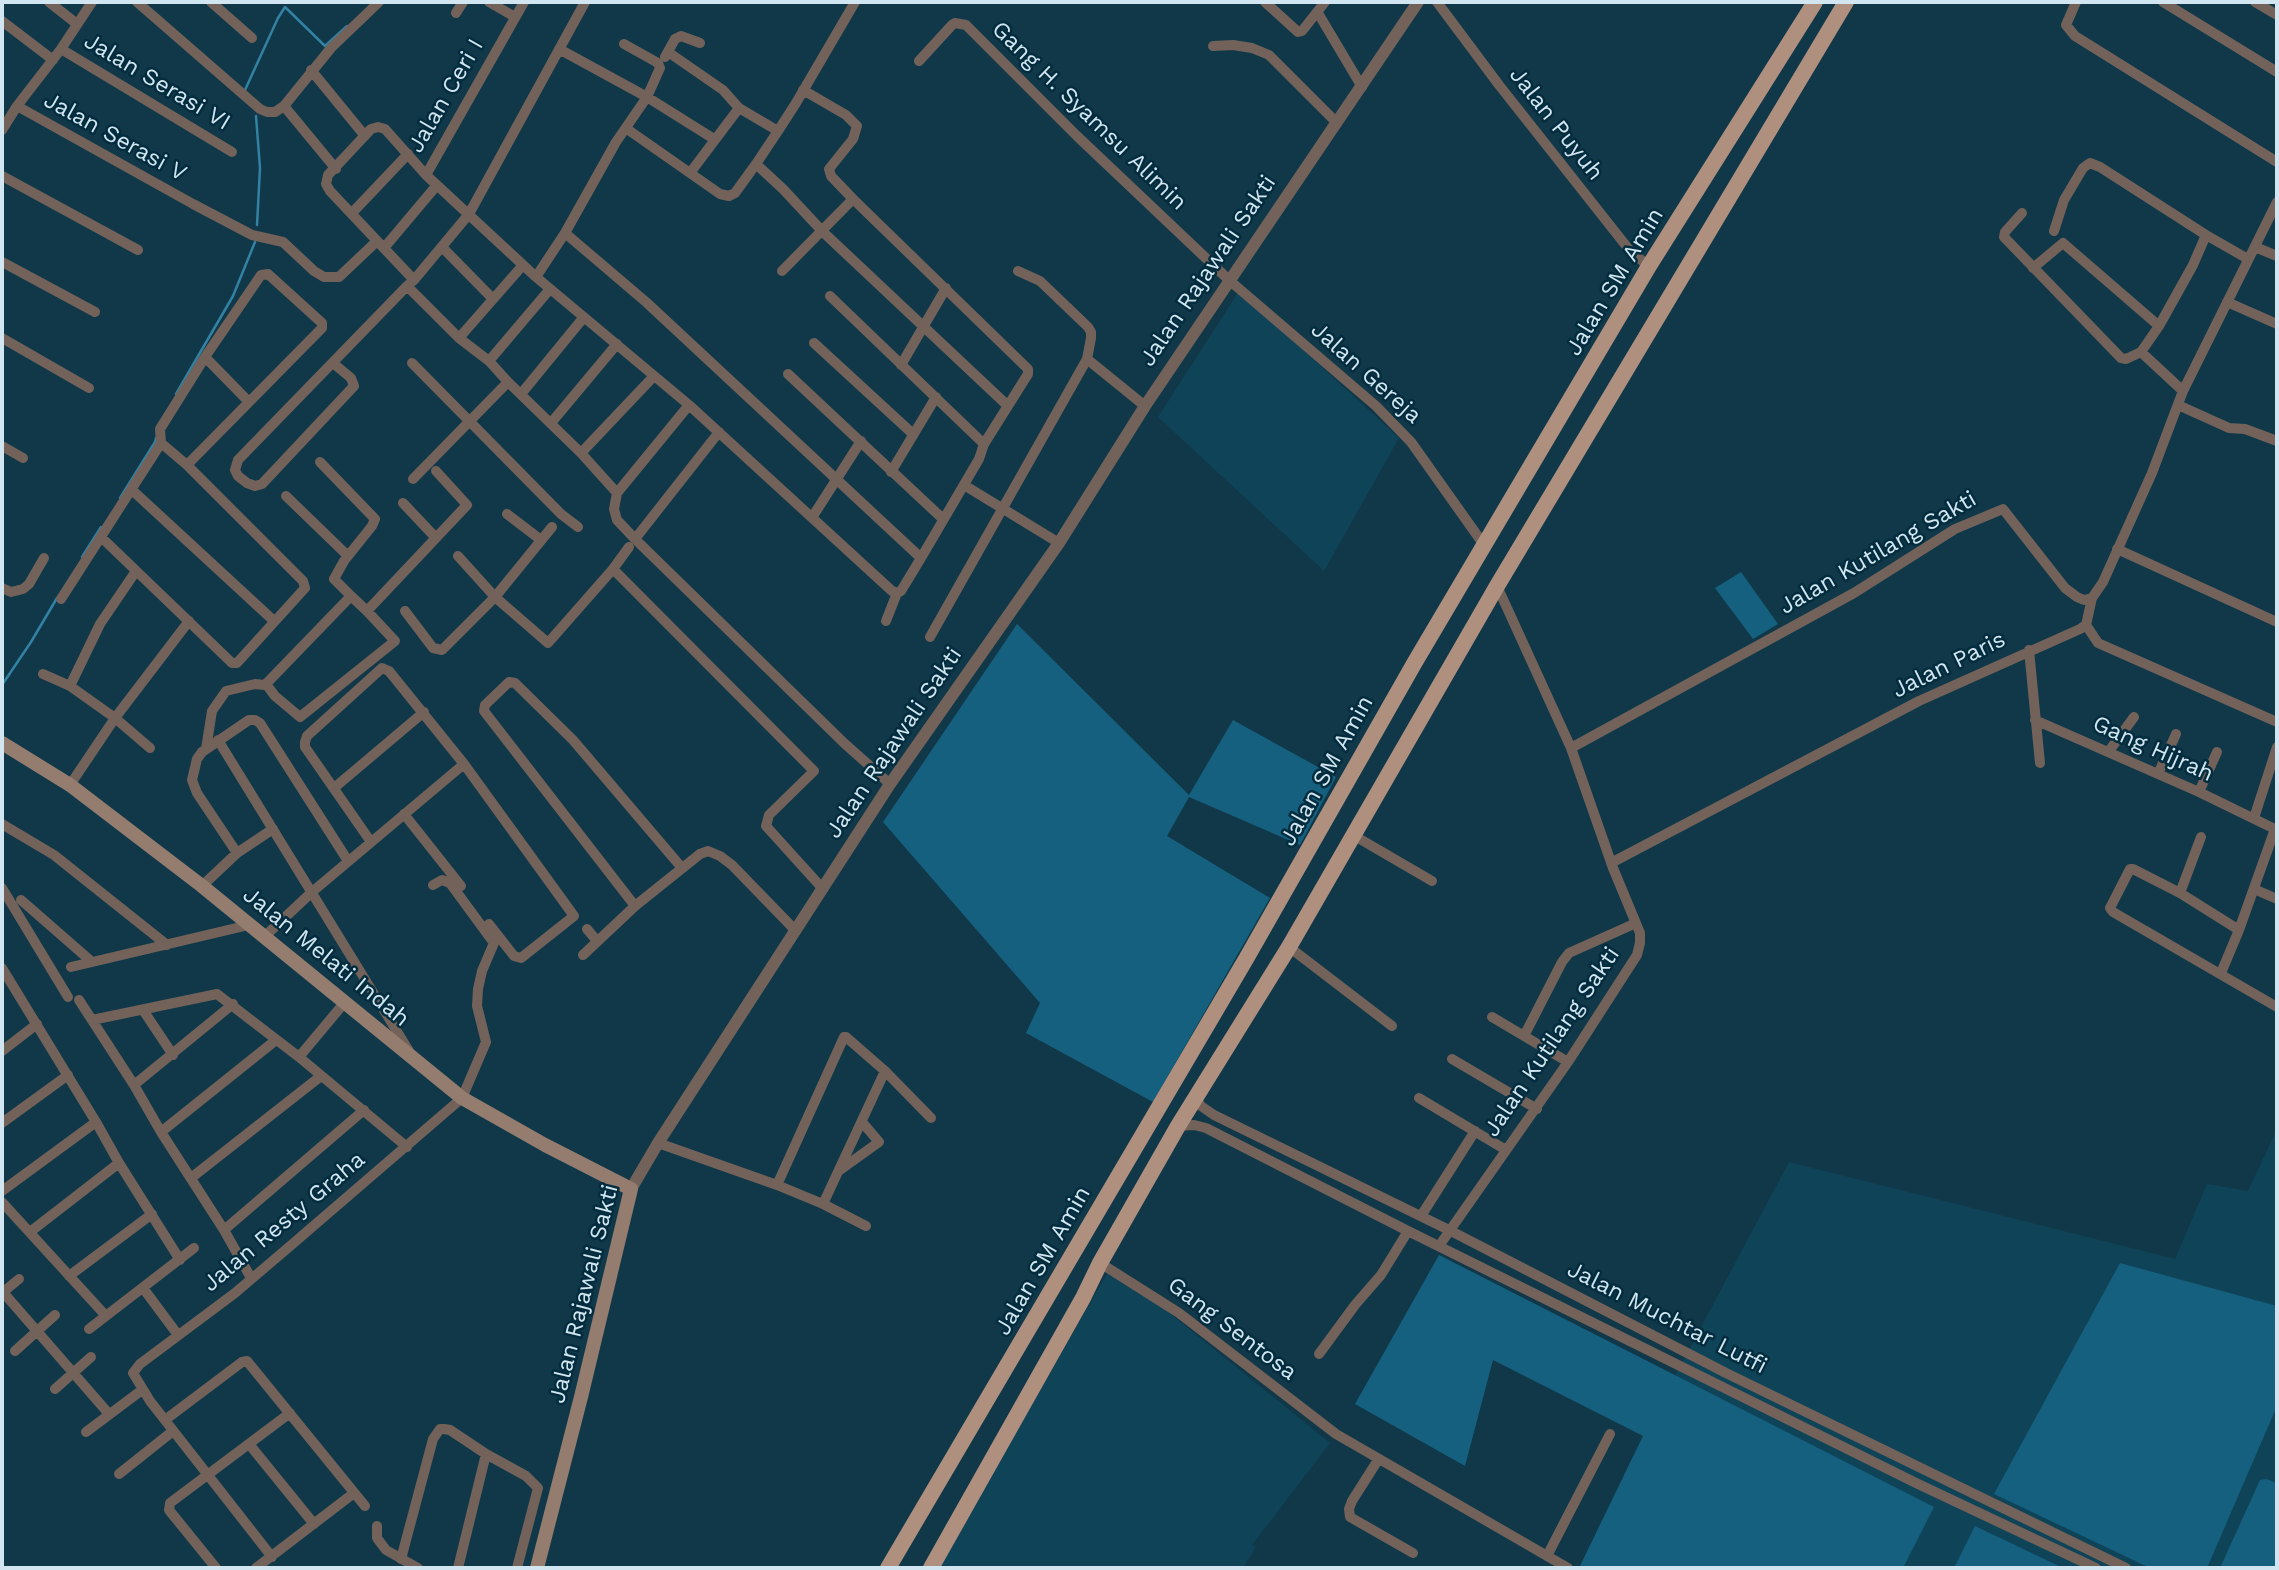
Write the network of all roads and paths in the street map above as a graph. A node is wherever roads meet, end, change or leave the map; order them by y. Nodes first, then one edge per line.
1 (49, 2) edge
2 (92, 2) edge
3 (137, 2) edge
4 (212, 2) edge
5 (379, 2) edge
6 (463, 2) edge
7 (489, 2) edge
8 (524, 2) edge
9 (585, 2) edge
10 (855, 2) edge
11 (1265, 2) edge
12 (1325, 2) edge
13 (1418, 2) edge
14 (1437, 2) edge
15 (1815, 2) edge
16 (1846, 2) edge
17 (2076, 2) edge
18 (2166, 2) edge
19 (2255, 2) edge
20 (456, 13) dead end
21 (1318, 13) junction
22 (2277, 15) edge
23 (516, 17) junction
24 (2, 22) edge
25 (77, 24) junction
26 (251, 38) dead end
27 (700, 43) dead end
28 (624, 44) dead end
29 (1213, 46) dead end
30 (61, 49) junction
31 (559, 49) junction
32 (668, 52) junction
33 (53, 60) junction
34 (919, 61) dead end
35 (660, 66) junction
36 (311, 71) junction
37 (2277, 72) edge
38 (1362, 87) junction
39 (803, 90) junction
40 (647, 97) junction
41 (284, 106) junction
42 (739, 108) junction
43 (10, 109) edge
44 (1337, 123) junction
45 (627, 129) junction
46 (2, 130) edge
47 (778, 131) junction
48 (365, 136) junction
49 (714, 139) junction
50 (232, 152) dead end
51 (408, 154) junction
52 (2277, 162) edge
53 (756, 164) junction
54 (336, 169) junction
55 (690, 173) junction
56 (426, 174) junction
57 (2, 176) edge
58 (437, 185) junction
59 (852, 199) junction
60 (2277, 202) edge
61 (2022, 213) dead end
62 (352, 214) junction
63 (469, 214) junction
64 (2053, 231) dead end
65 (822, 232) junction
66 (565, 233) junction
67 (2206, 235) junction
68 (380, 244) junction
69 (442, 247) junction
70 (2255, 247) junction
71 (138, 250) dead end
72 (2277, 256) edge
73 (2248, 259) junction
74 (2, 262) edge
75 (523, 265) junction
76 (1648, 266) junction
77 (2034, 268) junction
78 (782, 271) dead end
79 (1018, 271) dead end
80 (536, 277) junction
81 (1229, 280) junction
82 (410, 283) junction
83 (946, 288) junction
84 (550, 289) junction
85 (830, 296) dead end
86 (493, 299) junction
87 (2227, 302) junction
88 (95, 312) dead end
89 (584, 317) junction
90 (2277, 324) edge
91 (2159, 326) junction
92 (925, 327) junction
93 (2, 338) edge
94 (459, 338) junction
95 (814, 343) dead end
96 (617, 344) junction
97 (2141, 352) junction
98 (205, 356) junction
99 (1087, 359) junction
100 (489, 360) junction
101 (333, 363) junction
102 (412, 363) dead end
103 (901, 365) junction
104 (788, 373) dead end
105 (654, 376) junction
106 (508, 382) junction
107 (89, 388) dead end
108 (2183, 391) junction
109 (521, 394) junction
110 (936, 397) junction
111 (249, 401) junction
112 (689, 405) junction
113 (2178, 405) junction
114 (1008, 406) junction
115 (1144, 406) junction
116 (470, 421) junction
117 (551, 423) junction
118 (719, 432) junction
119 (913, 434) junction
120 (861, 441) junction
121 (2277, 441) edge
122 (162, 443) junction
123 (984, 444) junction
124 (2, 446) edge
125 (582, 453) junction
126 (23, 458) dead end
127 (320, 462) dead end
128 (187, 465) junction
129 (436, 471) dead end
130 (891, 471) junction
131 (413, 480) dead end
132 (837, 481) junction
133 (964, 485) junction
134 (132, 490) junction
135 (617, 493) junction
136 (286, 496) dead end
137 (403, 503) dead end
138 (1002, 510) junction
139 (507, 514) dead end
140 (813, 516) junction
141 (943, 519) junction
142 (552, 527) dead end
143 (578, 527) dead end
144 (101, 537) junction
145 (436, 538) junction
146 (541, 540) junction
147 (632, 543) junction
148 (1059, 543) junction
149 (1484, 545) junction
150 (2117, 550) junction
151 (348, 556) junction
152 (458, 556) dead end
153 (44, 558) dead end
154 (921, 558) junction
155 (613, 569) junction
156 (136, 571) junction
157 (1497, 586) junction
158 (2, 588) edge
159 (897, 593) junction
160 (351, 596) junction
161 (495, 597) junction
162 (2091, 598) junction
163 (61, 599) dead end
164 (368, 611) junction
165 (405, 611) dead end
166 (189, 621) junction
167 (274, 621) junction
168 (886, 621) dead end
169 (2277, 622) edge
170 (2086, 625) junction
171 (930, 638) dead end
172 (2029, 650) junction
173 (43, 674) dead end
174 (266, 684) junction
175 (70, 686) junction
176 (424, 712) junction
177 (2134, 717) dead end
178 (115, 718) junction
179 (2035, 720) junction
180 (2277, 722) edge
181 (2176, 734) dead end
182 (218, 740) junction
183 (2, 743) edge
184 (2277, 747) edge
185 (150, 748) dead end
186 (1571, 748) junction
187 (206, 749) junction
188 (2109, 751) junction
189 (2217, 752) dead end
190 (2040, 763) dead end
191 (464, 764) junction
192 (2274, 771) edge
193 (2158, 774) junction
194 (890, 784) junction
195 (70, 785) junction
196 (334, 788) junction
197 (2199, 792) junction
198 (404, 814) junction
199 (2254, 818) junction
200 (2, 824) edge
201 (273, 829) junction
202 (2276, 829) edge
203 (1353, 835) junction
204 (2201, 837) dead end
205 (371, 842) junction
206 (236, 853) junction
207 (348, 861) junction
208 (1611, 863) junction
209 (681, 868) junction
210 (1432, 880) dead end
211 (433, 885) dead end
212 (202, 886) junction
213 (2, 888) edge
214 (822, 889) junction
215 (2254, 889) junction
216 (312, 892) junction
217 (2180, 893) junction
218 (2277, 899) edge
219 (21, 900) dead end
220 (635, 906) junction
221 (1636, 923) junction
222 (249, 925) junction
223 (587, 929) dead end
224 (2239, 930) junction
225 (796, 931) junction
226 (264, 937) junction
227 (597, 941) junction
228 (167, 945) junction
229 (1289, 947) junction
230 (583, 955) dead end
231 (1246, 959) junction
232 (92, 962) junction
233 (71, 967) dead end
234 (2, 968) edge
235 (1272, 972) junction
236 (2221, 973) junction
237 (68, 997) dead end
238 (79, 1000) dead end
239 (345, 1002) junction
240 (233, 1004) junction
241 (2277, 1007) edge
242 (143, 1010) junction
243 (1492, 1017) dead end
244 (92, 1020) junction
245 (37, 1024) junction
246 (1392, 1026) dead end
247 (1524, 1035) junction
248 (276, 1040) junction
249 (2, 1051) edge
250 (173, 1055) junction
251 (412, 1055) junction
252 (299, 1057) junction
253 (1452, 1059) dead end
254 (1569, 1062) junction
255 (885, 1071) junction
256 (68, 1075) junction
257 (321, 1076) junction
258 (134, 1085) junction
259 (1195, 1097) junction
260 (462, 1098) junction
261 (1419, 1098) dead end
262 (1537, 1109) junction
263 (364, 1111) junction
264 (931, 1118) dead end
265 (96, 1122) junction
266 (862, 1122) junction
267 (2, 1123) edge
268 (1178, 1126) junction
269 (1475, 1131) junction
270 (161, 1132) junction
271 (658, 1143) junction
272 (407, 1147) junction
273 (1506, 1150) junction
274 (119, 1163) junction
275 (838, 1172) junction
276 (191, 1178) junction
277 (777, 1185) junction
278 (631, 1189) junction
279 (2, 1191) edge
280 (2, 1202) edge
281 (823, 1204) junction
282 (152, 1214) junction
283 (1421, 1216) junction
284 (866, 1226) dead end
285 (224, 1230) junction
286 (1449, 1230) junction
287 (1408, 1231) junction
288 (30, 1233) junction
289 (1438, 1246) junction
290 (194, 1248) dead end
291 (180, 1260) junction
292 (1100, 1263) junction
293 (69, 1276) junction
294 (251, 1278) junction
295 (19, 1279) dead end
296 (143, 1288) junction
297 (2, 1292) edge
298 (55, 1315) dead end
299 (106, 1316) junction
300 (89, 1329) dead end
301 (37, 1331) junction
302 (178, 1335) junction
303 (15, 1351) dead end
304 (1319, 1354) dead end
305 (91, 1357) dead end
306 (73, 1373) junction
307 (54, 1389) dead end
308 (142, 1390) junction
309 (290, 1413) junction
310 (109, 1414) junction
311 (165, 1420) junction
312 (173, 1431) junction
313 (86, 1432) dead end
314 (1609, 1434) dead end
315 (249, 1444) junction
316 (486, 1454) junction
317 (1378, 1460) junction
318 (119, 1474) dead end
319 (207, 1476) junction
320 (354, 1493) junction
321 (365, 1506) dead end
322 (314, 1524) junction
323 (377, 1527) dead end
324 (524, 1542) junction
325 (543, 1546) junction
326 (1413, 1553) dead end
327 (1548, 1556) junction
328 (272, 1557) junction
329 (401, 1559) junction
330 (216, 1568) edge
331 (256, 1568) edge
332 (418, 1568) edge
333 (458, 1568) edge
334 (517, 1568) edge
335 (537, 1568) edge
336 (888, 1568) edge
337 (931, 1568) edge
338 (1568, 1568) edge
339 (2096, 1568) edge
340 (2126, 1568) edge

1 - 25 street
2 - 25 street
3 - 41 street
4 - 26 street
5 - 36 street
6 - 20 street
7 - 23 street
8 - 23 street, Jalan Ceri I
9 - 31 street
10 - 39 street
11 - 21 street
12 - 21 street
13 - 38 street, Jalan Rajawali Sakti
14 - 76 street, Jalan Puyuh
15 - 76 main road, Jalan SM Amin
16 - 157 main road
17 - 52 street
18 - 37 street
19 - 22 street
21 - 38 street
23 - 56 street, Jalan Ceri I
24 - 33 street
25 - 30 street
27 - 32 street
28 - 35 street
29 - 44 street
30 - 33 street
30 - 50 street, Jalan Serasi VI
31 - 40 street
31 - 63 street
32 - 35 street
32 - 42 street
33 - 43 street
34 - 81 street, Gang H. Syamsu Alimin
35 - 40 street
36 - 41 street
36 - 48 street
38 - 44 street, Jalan Rajawali Sakti
39 - 47 street
39 - 59 street
40 - 45 street
40 - 49 street
41 - 54 street
42 - 47 street
42 - 49 street
43 - 46 street
43 - 68 street, Jalan Serasi V
44 - 81 street, Jalan Rajawali Sakti
45 - 55 street
45 - 66 street
47 - 53 street
48 - 51 street
48 - 54 street
49 - 55 street
51 - 56 street
51 - 62 street
53 - 55 street
53 - 65 street
54 - 62 street
56 - 58 street
57 - 71 street
58 - 63 street
58 - 68 street, Jalan Serasi V
59 - 65 street
59 - 83 street
60 - 70 street
61 - 77 street
62 - 68 street
63 - 69 street
63 - 75 street
64 - 67 street
65 - 78 street
65 - 92 street
66 - 80 street
66 - 132 street
67 - 73 street
67 - 91 street
68 - 82 street
69 - 82 street
69 - 86 street
70 - 72 street
70 - 73 street
73 - 87 street
74 - 88 street
75 - 80 street
75 - 86 street
76 - 149 main road, Jalan SM Amin
77 - 91 street
77 - 97 street
79 - 99 street
80 - 84 street
81 - 115 street, Jalan Rajawali Sakti
81 - 149 street, Jalan Gereja
82 - 94 street
82 - 101 street
83 - 92 street
83 - 114 street
84 - 89 street
84 - 100 street
85 - 103 street
86 - 94 street
87 - 90 street
87 - 108 street
89 - 96 street
89 - 109 street
91 - 97 street
92 - 103 street
92 - 114 street
93 - 107 street
94 - 100 street
95 - 119 street
96 - 105 street
96 - 117 street
97 - 108 street
98 - 111 street
98 - 111 street
98 - 122 street
99 - 115 street
99 - 138 street
100 - 106 street
101 - 101 street
102 - 116 street
103 - 110 street
104 - 120 street
105 - 112 street
105 - 125 street
106 - 109 street
106 - 116 street
108 - 113 street
109 - 117 street
110 - 119 street
110 - 123 street
111 - 128 street
112 - 118 street
112 - 135 street
113 - 121 street
113 - 150 street
114 - 123 street
115 - 148 street, Jalan Rajawali Sakti
116 - 131 street
116 - 143 street
117 - 125 street
118 - 140 street
118 - 147 street
119 - 130 street
120 - 130 street
120 - 132 street
122 - 128 street
122 - 134 street
123 - 133 street
124 - 126 street
125 - 135 street
127 - 151 street
128 - 167 street
129 - 145 street
130 - 141 street
132 - 140 street
132 - 154 street
133 - 138 street
133 - 141 street
134 - 144 street
134 - 167 street
135 - 147 street
136 - 151 street
137 - 145 street
138 - 148 street
138 - 171 street
139 - 146 street
140 - 159 street
141 - 154 street
142 - 146 street
144 - 156 street
144 - 163 street
145 - 164 street
146 - 161 street
147 - 155 street
147 - 194 street
148 - 194 street, Jalan Rajawali Sakti
149 - 231 main road, Jalan SM Amin
150 - 162 street
150 - 169 street
151 - 160 street
152 - 161 street
153 - 158 street
154 - 159 street
155 - 161 street
155 - 214 street
156 - 166 street
156 - 175 street
157 - 186 street, Jalan Kutilang Sakti
157 - 203 main road
159 - 168 street
160 - 164 street
160 - 174 street
161 - 165 street
162 - 170 street
162 - 186 street, Jalan Kutilang Sakti
164 - 174 street
166 - 167 street
166 - 178 street
170 - 172 street, Jalan Paris
170 - 180 street
172 - 179 street
172 - 208 street, Jalan Paris
173 - 175 street
174 - 187 street
175 - 178 street
176 - 191 street
176 - 196 street
176 - 196 street
177 - 188 street
178 - 185 street
178 - 195 street
179 - 188 street, Gang Hijrah
179 - 190 street
181 - 193 street
182 - 187 street
182 - 201 street
182 - 207 street
183 - 195 main road, Jalan Melati Indah
184 - 192 street
186 - 208 street, Jalan Kutilang Sakti
187 - 206 street
188 - 193 street, Gang Hijrah
189 - 197 street
191 - 198 street
191 - 198 street
192 - 199 street
193 - 197 street, Gang Hijrah
194 - 214 street, Jalan Rajawali Sakti
195 - 212 main road, Jalan Melati Indah
196 - 205 street
197 - 199 street, Gang Hijrah
198 - 205 street
199 - 202 street, Gang Hijrah
200 - 228 street
201 - 206 street
201 - 216 street
202 - 215 street
203 - 210 street
203 - 229 main road
204 - 217 street
205 - 207 street
206 - 212 street
207 - 216 street
208 - 221 street, Jalan Kutilang Sakti
209 - 220 street
209 - 220 street
209 - 225 street
211 - 260 street
212 - 222 main road, Jalan Melati Indah
213 - 237 street
214 - 225 street, Jalan Rajawali Sakti
215 - 218 street
215 - 224 street
216 - 226 street
216 - 251 street
217 - 224 street
217 - 236 street
219 - 232 street
220 - 227 street
221 - 247 street
221 - 254 street, Jalan Kutilang Sakti
222 - 226 main road, Jalan Melati Indah
222 - 228 street
223 - 227 street
224 - 236 street
225 - 271 street, Jalan Rajawali Sakti
226 - 239 main road, Jalan Melati Indah
227 - 230 street
228 - 232 street
229 - 235 main road
229 - 246 street
231 - 235 main road
231 - 336 main road, Jalan SM Amin
232 - 233 street
234 - 245 street
235 - 259 main road
236 - 241 street
238 - 244 street
239 - 251 main road, Jalan Melati Indah
239 - 252 street
240 - 242 street
240 - 248 street
240 - 250 street
242 - 244 street
242 - 250 street
243 - 247 street
244 - 258 street
245 - 249 street
245 - 256 street
247 - 254 street
248 - 252 street
248 - 270 street
250 - 258 street
251 - 260 main road, Jalan Melati Indah
252 - 257 street
253 - 262 street
254 - 262 street, Jalan Kutilang Sakti
255 - 264 street
255 - 266 street
255 - 277 street
256 - 265 street
256 - 267 street
257 - 263 street
257 - 276 street
258 - 270 street
259 - 268 main road
259 - 283 street, Jalan Muchtar Lutfi
260 - 272 street, Jalan Resty Graha
260 - 278 main road, Jalan Melati Indah
261 - 269 street
262 - 273 street, Jalan Kutilang Sakti
263 - 272 street
263 - 285 street
265 - 274 street
265 - 279 street
266 - 275 street
266 - 275 street
268 - 287 street, Jalan Muchtar Lutfi
268 - 292 main road
269 - 273 street
269 - 283 street
270 - 276 street
271 - 277 street
271 - 278 street, Jalan Rajawali Sakti
272 - 294 street, Jalan Resty Graha
273 - 286 street, Jalan Kutilang Sakti
274 - 282 street
274 - 288 street
275 - 281 street
276 - 285 street
277 - 281 street
278 - 325 main road, Jalan Rajawali Sakti
280 - 288 street
281 - 284 street
282 - 291 street
282 - 293 street
283 - 286 street, Jalan Muchtar Lutfi
285 - 294 street
286 - 289 street, Jalan Kutilang Sakti
286 - 340 street, Jalan Muchtar Lutfi
287 - 289 street, Jalan Muchtar Lutfi
287 - 304 street
288 - 293 street
289 - 339 street, Jalan Muchtar Lutfi
290 - 291 street
291 - 296 street
292 - 317 street, Gang Sentosa
292 - 337 main road
293 - 299 street
294 - 302 street, Jalan Resty Graha
295 - 297 street
296 - 299 street
296 - 302 street
297 - 301 street
298 - 301 street
299 - 300 street
301 - 303 street
301 - 306 street
302 - 308 street, Jalan Resty Graha
305 - 306 street
306 - 307 street
306 - 310 street
308 - 310 street
308 - 311 street
309 - 311 street
309 - 315 street
309 - 320 street
310 - 313 street
311 - 312 street
312 - 318 street
312 - 319 street
314 - 327 street
315 - 319 street
315 - 322 street
316 - 324 street
316 - 329 street
316 - 333 street
317 - 326 street
317 - 327 street, Gang Sentosa
319 - 328 street
319 - 330 street
320 - 321 street
320 - 322 street
322 - 328 street
323 - 329 street
324 - 325 street
324 - 334 street
325 - 335 main road, Jalan Rajawali Sakti
327 - 338 street, Gang Sentosa
328 - 331 street
329 - 332 street

